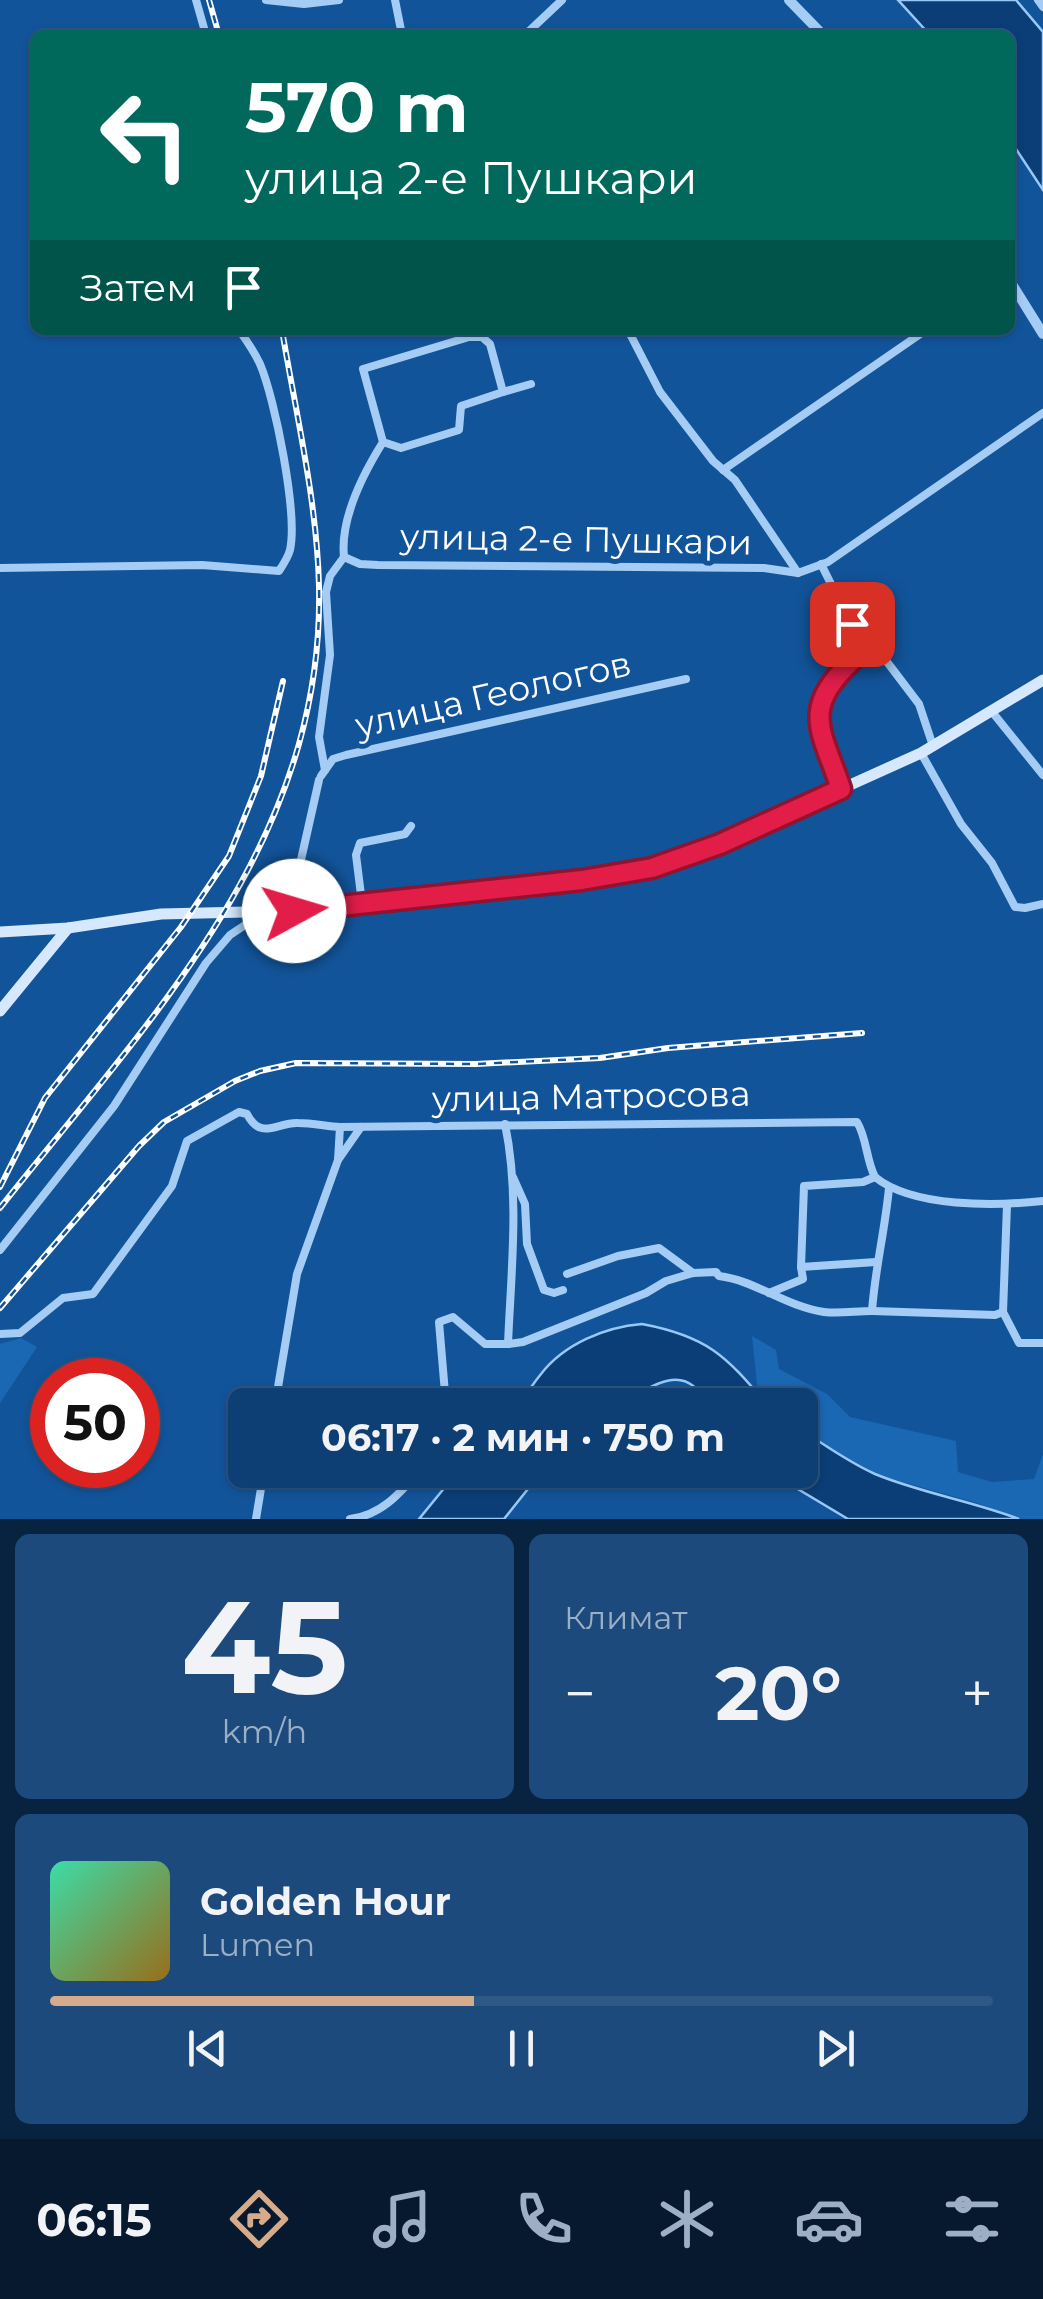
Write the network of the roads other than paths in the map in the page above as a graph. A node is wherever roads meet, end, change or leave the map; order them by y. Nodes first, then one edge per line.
1 (196, 0) edge
2 (266, 0) edge
3 (339, 0) edge
4 (395, 0) edge
5 (562, 0) edge
6 (789, 0) edge
7 (1038, 0) edge
8 (1043, 7) edge
9 (205, 30) edge
10 (401, 30) edge
11 (530, 30) edge
12 (818, 30) edge
13 (1015, 289) edge
14 (1043, 334) edge
15 (241, 335) edge
16 (631, 335) edge
17 (919, 335) edge
18 (532, 384) dead end
19 (503, 392) junction
20 (1043, 413) edge
21 (383, 442) junction
22 (723, 470) junction
23 (344, 557) junction
24 (821, 564) junction
25 (0, 568) edge
26 (802, 571) junction
27 (856, 622) junction
28 (686, 679) dead end
29 (1043, 680) edge
30 (993, 712) junction
31 (927, 750) junction
32 (322, 775) junction
33 (1043, 775) edge
34 (841, 789) junction
35 (411, 826) dead end
36 (362, 903) junction
37 (1043, 904) edge
38 (294, 911) junction
39 (263, 912) junction
40 (68, 928) junction
41 (29, 930) junction
42 (0, 932) edge
43 (41, 959) junction
44 (0, 1011) edge
45 (505, 1124) junction
46 (361, 1126) junction
47 (340, 1127) junction
48 (338, 1160) junction
49 (512, 1176) junction
50 (875, 1177) junction
51 (888, 1188) junction
52 (1043, 1201) edge
53 (1006, 1205) junction
54 (513, 1214) junction
55 (528, 1248) junction
56 (0, 1250) edge
57 (876, 1262) junction
58 (801, 1267) junction
59 (693, 1273) junction
60 (566, 1274) dead end
61 (563, 1290) dead end
62 (769, 1293) junction
63 (872, 1311) junction
64 (1003, 1312) junction
65 (0, 1334) edge
66 (1043, 1343) edge
67 (508, 1344) junction
68 (278, 1388) edge
69 (445, 1388) edge
70 (261, 1488) edge
71 (404, 1488) edge
72 (256, 1519) edge
73 (350, 1519) edge

1 - 9 street
2 - 3 street
4 - 10 street
5 - 11 street
6 - 12 street
7 - 8 street
13 - 14 street
15 - 25 street
16 - 22 street
17 - 22 street
18 - 19 street
19 - 21 street
19 - 21 street
20 - 24 street
21 - 23 street
22 - 26 street
23 - 26 street, улица 2-е Пушкари
23 - 32 street
24 - 26 street
24 - 27 street
27 - 31 street
27 - 34 street
28 - 32 street, улица Геологов
29 - 30 main road
30 - 31 main road
30 - 33 street
31 - 34 main road
31 - 37 street
32 - 38 street
34 - 36 main road
35 - 36 street
36 - 38 main road
38 - 39 main road
39 - 40 main road
39 - 56 street
40 - 41 main road
40 - 43 main road
41 - 42 main road
41 - 43 main road
43 - 44 main road
45 - 46 street, улица Матросова
45 - 49 street
45 - 50 street, улица Матросова
46 - 47 street, улица Матросова
46 - 48 street
47 - 48 street
47 - 65 street, улица Матросова
48 - 68 street
49 - 54 street
49 - 55 street
50 - 51 street
50 - 58 street
51 - 53 street
51 - 57 street
52 - 53 street
53 - 64 street
54 - 55 street
54 - 67 street
55 - 61 street
57 - 58 street
57 - 63 street
58 - 62 street
59 - 60 street
59 - 62 street
59 - 67 street
62 - 63 street
63 - 64 street
64 - 66 street
67 - 69 street
70 - 72 street
71 - 73 street

